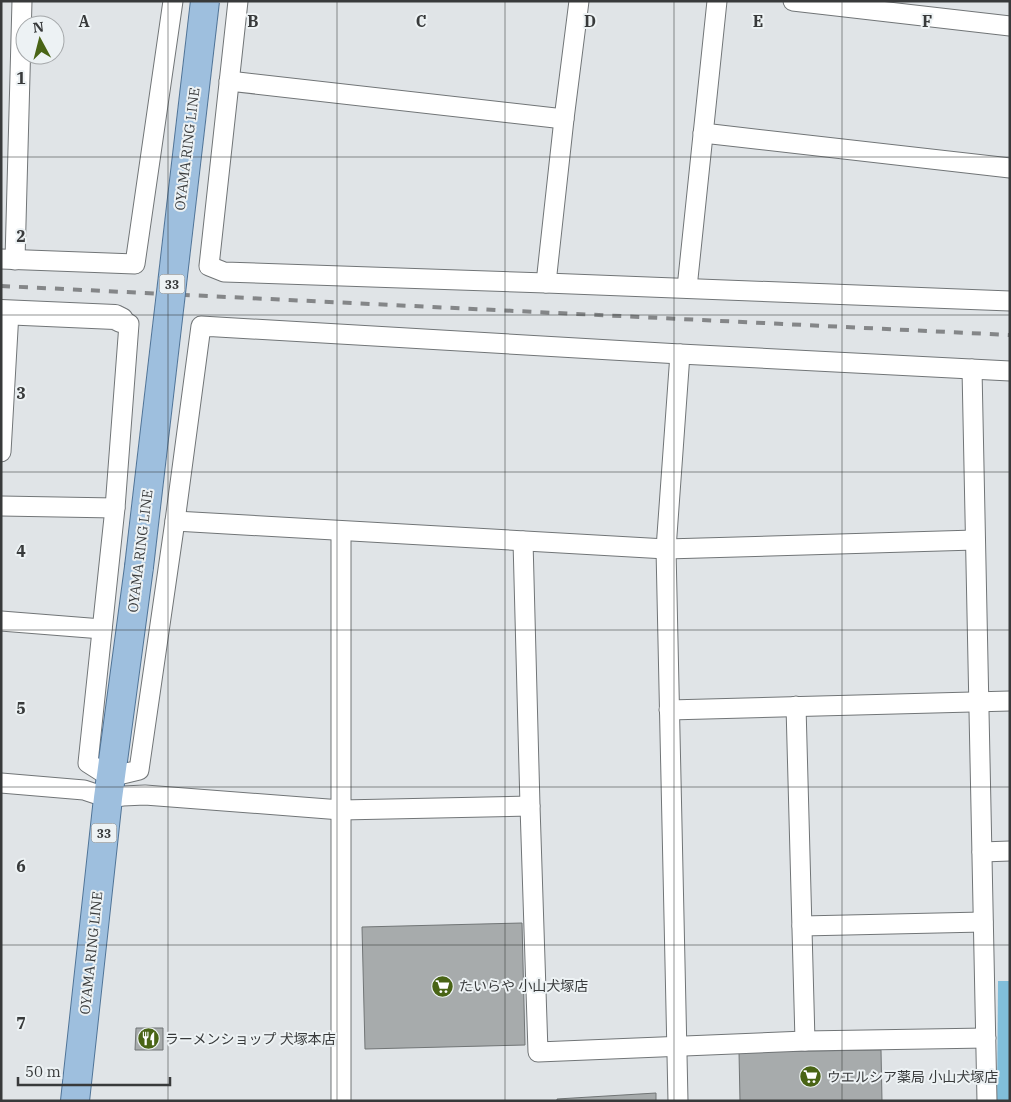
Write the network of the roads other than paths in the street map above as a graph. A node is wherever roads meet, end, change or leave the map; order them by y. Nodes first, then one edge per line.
1 (22, 1) edge
2 (173, 1) edge
3 (204, 1) edge
4 (238, 1) edge
5 (578, 1) edge
6 (717, 1) edge
7 (792, 1) edge
8 (1010, 26) edge
9 (230, 81) junction
10 (564, 120) junction
11 (703, 133) junction
12 (1010, 168) edge
13 (8, 259) edge
14 (546, 283) junction
15 (686, 288) junction
16 (1010, 301) edge
17 (5, 312) edge
18 (121, 320) joint
19 (680, 354) junction
20 (972, 369) junction
21 (1010, 371) edge
22 (1, 452) edge
23 (1, 506) edge
24 (115, 508) junction
25 (176, 521) junction
26 (341, 531) junction
27 (975, 540) junction
28 (523, 542) junction
29 (666, 549) junction
30 (1, 621) edge
31 (102, 629) junction
32 (1010, 701) edge
33 (979, 702) junction
34 (796, 706) junction
35 (669, 710) junction
36 (1, 783) edge
37 (109, 788) junction
38 (530, 806) junction
39 (341, 810) junction
40 (1010, 851) edge
41 (982, 852) junction
42 (983, 922) junction
43 (802, 926) junction
44 (986, 1038) junction
45 (805, 1041) junction
46 (676, 1045) junction
47 (75, 1101) edge
48 (341, 1101) edge
49 (678, 1101) edge
50 (987, 1101) edge

1 - 13 street
2 - 13 street
3 - 37 main road, OYAMA RING LINE / 33, bridge
4 - 9 street
5 - 10 street
6 - 11 street
7 - 8 street
9 - 10 street
9 - 14 street
10 - 14 street
11 - 12 street
11 - 15 street
14 - 15 street
15 - 16 street
17 - 18 street
17 - 22 street
18 - 24 street
19 - 20 street
19 - 25 street
19 - 29 street
20 - 21 street
20 - 27 street
23 - 24 street
24 - 31 street
25 - 26 street
25 - 37 street
26 - 28 street
26 - 39 street
27 - 29 street
27 - 33 street
28 - 29 street
28 - 38 street
29 - 35 street
30 - 31 street
31 - 37 street
32 - 33 street
33 - 34 street
33 - 41 street
34 - 35 street
34 - 43 street
35 - 46 street
36 - 37 street
37 - 39 street
37 - 47 main road, OYAMA RING LINE / 33
38 - 39 street
38 - 46 street
39 - 48 street
40 - 41 street
41 - 42 street
42 - 43 street
42 - 44 street
43 - 45 street
44 - 45 street
44 - 50 street
45 - 46 street
46 - 49 street

